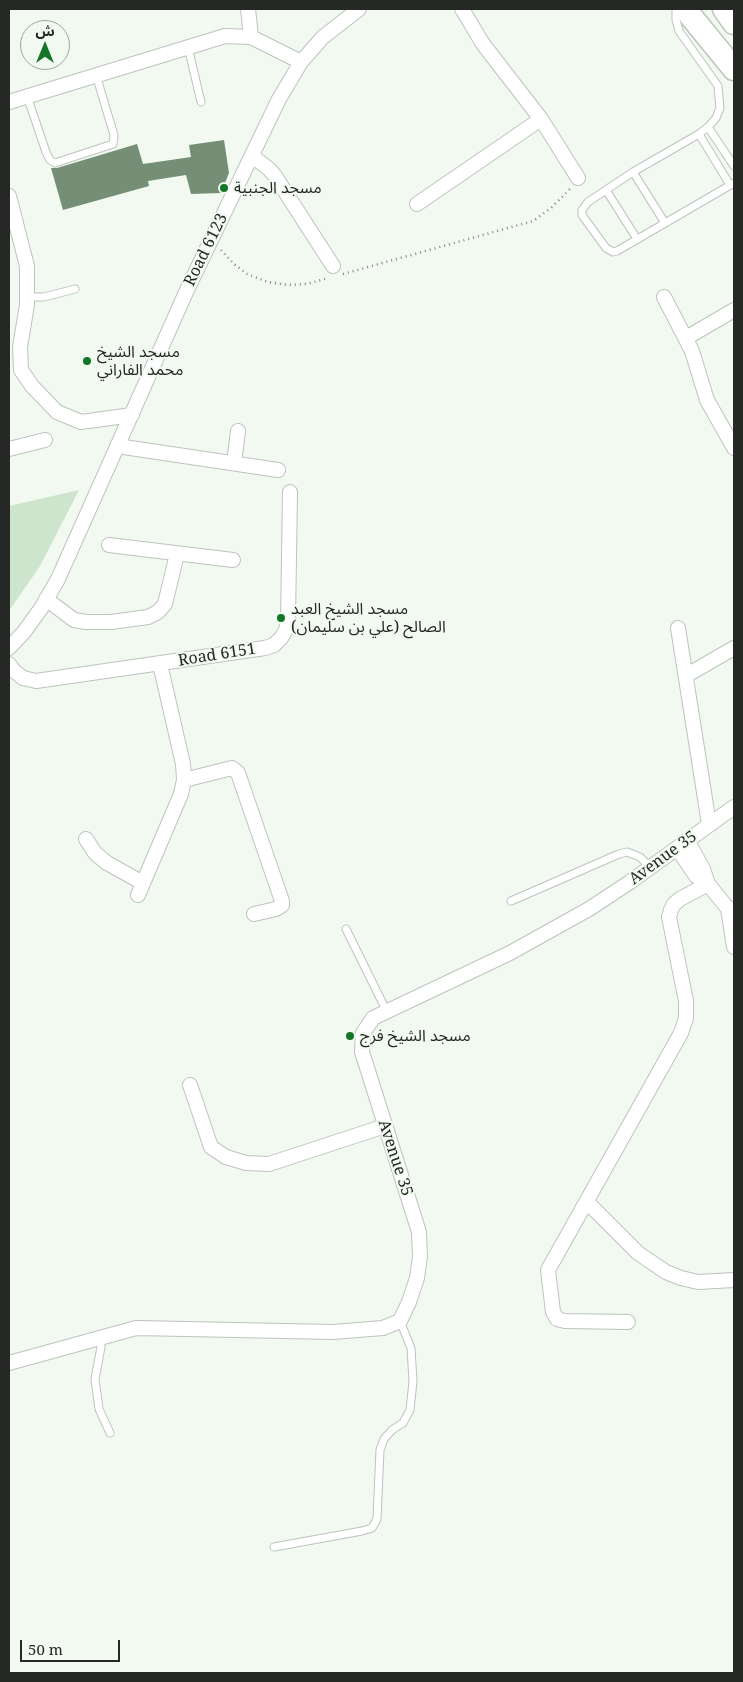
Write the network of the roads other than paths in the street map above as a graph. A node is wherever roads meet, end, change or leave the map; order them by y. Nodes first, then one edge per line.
1 (248, 9) edge
2 (462, 9) edge
3 (676, 9) edge
4 (684, 9) edge
5 (724, 9) edge
6 (352, 11) edge
7 (734, 23) edge
8 (251, 37) junction
9 (188, 46) junction
10 (301, 62) junction
11 (734, 69) edge
12 (96, 75) junction
13 (27, 96) junction
14 (9, 102) edge
15 (201, 102) dead end
16 (541, 119) junction
17 (708, 127) junction
18 (699, 134) junction
19 (252, 156) junction
20 (734, 166) edge
21 (633, 172) junction
22 (578, 178) road end
23 (732, 184) edge
24 (606, 190) junction
25 (9, 196) edge
26 (417, 204) dead end
27 (665, 223) junction
28 (638, 239) junction
29 (332, 266) dead end
30 (75, 289) dead end
31 (27, 297) junction
32 (664, 297) dead end
33 (734, 310) edge
34 (686, 338) junction
35 (132, 415) junction
36 (238, 431) dead end
37 (45, 440) dead end
38 (117, 446) junction
39 (734, 448) edge
40 (9, 449) edge
41 (234, 463) junction
42 (278, 470) dead end
43 (290, 492) dead end
44 (109, 545) dead end
45 (178, 554) junction
46 (233, 560) dead end
47 (46, 600) junction
48 (678, 628) dead end
49 (9, 648) edge
50 (734, 648) edge
51 (9, 664) edge
52 (160, 664) junction
53 (687, 675) junction
54 (184, 780) junction
55 (734, 807) edge
56 (709, 824) junction
57 (86, 839) dead end
58 (682, 844) junction
59 (650, 867) junction
60 (708, 884) junction
61 (511, 901) dead end
62 (731, 909) edge
63 (254, 914) dead end
64 (346, 929) dead end
65 (734, 947) edge
66 (387, 1012) junction
67 (190, 1085) dead end
68 (385, 1126) junction
69 (587, 1202) junction
70 (734, 1280) edge
71 (400, 1321) junction
72 (628, 1322) dead end
73 (101, 1337) junction
74 (9, 1363) edge
75 (110, 1433) dead end
76 (274, 1547) dead end

1 - 8 street
2 - 16 street
3 - 17 lane
4 - 11 main road
5 - 7 main road
6 - 10 street, Road 6123
8 - 9 street
8 - 10 street
9 - 12 street
9 - 15 lane
10 - 19 street, Road 6123
12 - 13 street
12 - 13 lane
13 - 14 street
16 - 22 street
16 - 26 street
17 - 18 lane
17 - 20 lane
18 - 21 lane
18 - 23 lane
19 - 29 street
19 - 35 street, Road 6123
21 - 24 lane
21 - 27 lane
23 - 27 lane
24 - 28 lane
24 - 28 lane
25 - 31 street
27 - 28 lane
30 - 31 lane
31 - 35 street
32 - 34 street
33 - 34 street
34 - 39 street
35 - 38 street, Road 6123
36 - 41 street
37 - 40 street
38 - 41 street
38 - 47 street, Road 6123
41 - 42 street
43 - 52 street, Road 6151
44 - 45 street
45 - 46 street
45 - 47 street
47 - 49 street, Road 6123
48 - 53 street
50 - 53 street
51 - 52 street, Road 6151
52 - 54 street
53 - 56 street
54 - 57 street
54 - 63 street
55 - 56 street, Avenue 35
56 - 58 street, Avenue 35
58 - 59 street, Avenue 35
58 - 60 street
59 - 61 lane
59 - 66 street, Avenue 35
60 - 62 street
60 - 69 street
62 - 65 street
64 - 66 lane
66 - 68 street, Avenue 35
67 - 68 street
68 - 71 street, Avenue 35
69 - 70 street
69 - 72 street
71 - 73 street
71 - 76 lane
73 - 74 street
73 - 75 lane

